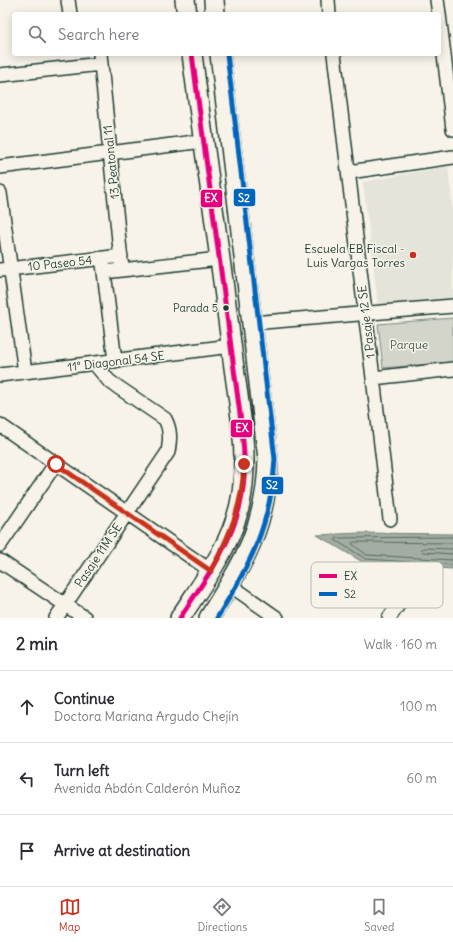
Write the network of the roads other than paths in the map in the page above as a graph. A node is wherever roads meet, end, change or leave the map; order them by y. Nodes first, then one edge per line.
1 (68, 0) edge
2 (185, 0) edge
3 (214, 0) edge
4 (328, 0) edge
5 (437, 0) edge
6 (70, 12) edge
7 (187, 12) edge
8 (215, 12) edge
9 (329, 12) edge
10 (439, 12) edge
11 (441, 30) edge
12 (192, 56) edge
13 (220, 56) edge
14 (334, 56) edge
15 (100, 59) edge
16 (76, 60) edge
17 (0, 75) edge
18 (453, 129) edge
19 (204, 141) junction
20 (110, 152) junction
21 (453, 157) edge
22 (0, 167) edge
23 (348, 172) junction
24 (0, 193) edge
25 (121, 256) junction
26 (102, 258) junction
27 (219, 259) junction
28 (5, 269) edge
29 (122, 270) junction
30 (104, 272) junction
31 (453, 306) edge
32 (365, 313) junction
33 (252, 323) junction
34 (232, 346) junction
35 (115, 361) junction
36 (94, 363) junction
37 (453, 369) edge
38 (25, 372) junction
39 (0, 375) edge
40 (373, 378) junction
41 (0, 425) edge
42 (56, 464) junction
43 (127, 513) junction
44 (390, 519) dead end
45 (0, 545) edge
46 (0, 561) edge
47 (211, 571) junction
48 (230, 585) junction
49 (65, 605) junction
50 (396, 608) edge
51 (56, 618) edge
52 (85, 618) edge
53 (180, 618) edge
54 (209, 618) edge
55 (278, 618) edge
56 (389, 618) edge

1 - 6 street
2 - 7 main road
3 - 8 main road
4 - 9 street
5 - 10 street
11 - 18 street
12 - 19 main road
13 - 33 main road
14 - 23 street, 1 Pasaje 12 SE
15 - 16 street
15 - 20 street, 13 Peatonal 11
16 - 17 street
19 - 20 street
19 - 27 main road
20 - 22 street
20 - 25 street, 13 Peatonal 11
21 - 23 street
23 - 32 street, 1 Pasaje 12 SE
24 - 28 street
25 - 26 street, 10 Paseo 54
25 - 29 street, 13 Peatonal 11
26 - 28 street, 10 Paseo 54
26 - 30 street
27 - 29 street, 10 Paseo 54
27 - 34 main road
28 - 38 street
29 - 30 street, 10 Paseo 54
30 - 35 street
31 - 32 street
32 - 33 street
32 - 40 street, 1 Pasaje 12 SE
33 - 48 main road
34 - 35 street, 11° Diagonal 54 SE
34 - 47 main road
35 - 36 street, 11° Diagonal 54 SE
36 - 38 street, 11° Diagonal 54 SE
36 - 43 street, Pasaje 11M SE
37 - 40 street
38 - 39 street, 11° Diagonal 54 SE
40 - 44 street, 1 Pasaje 12 SE
41 - 42 street
42 - 43 street
42 - 45 street
43 - 47 street
43 - 49 street, Pasaje 11M SE
46 - 49 street
47 - 53 main road
48 - 54 main road
48 - 55 street
49 - 51 street, Pasaje 11M SE
49 - 52 street
50 - 56 street

